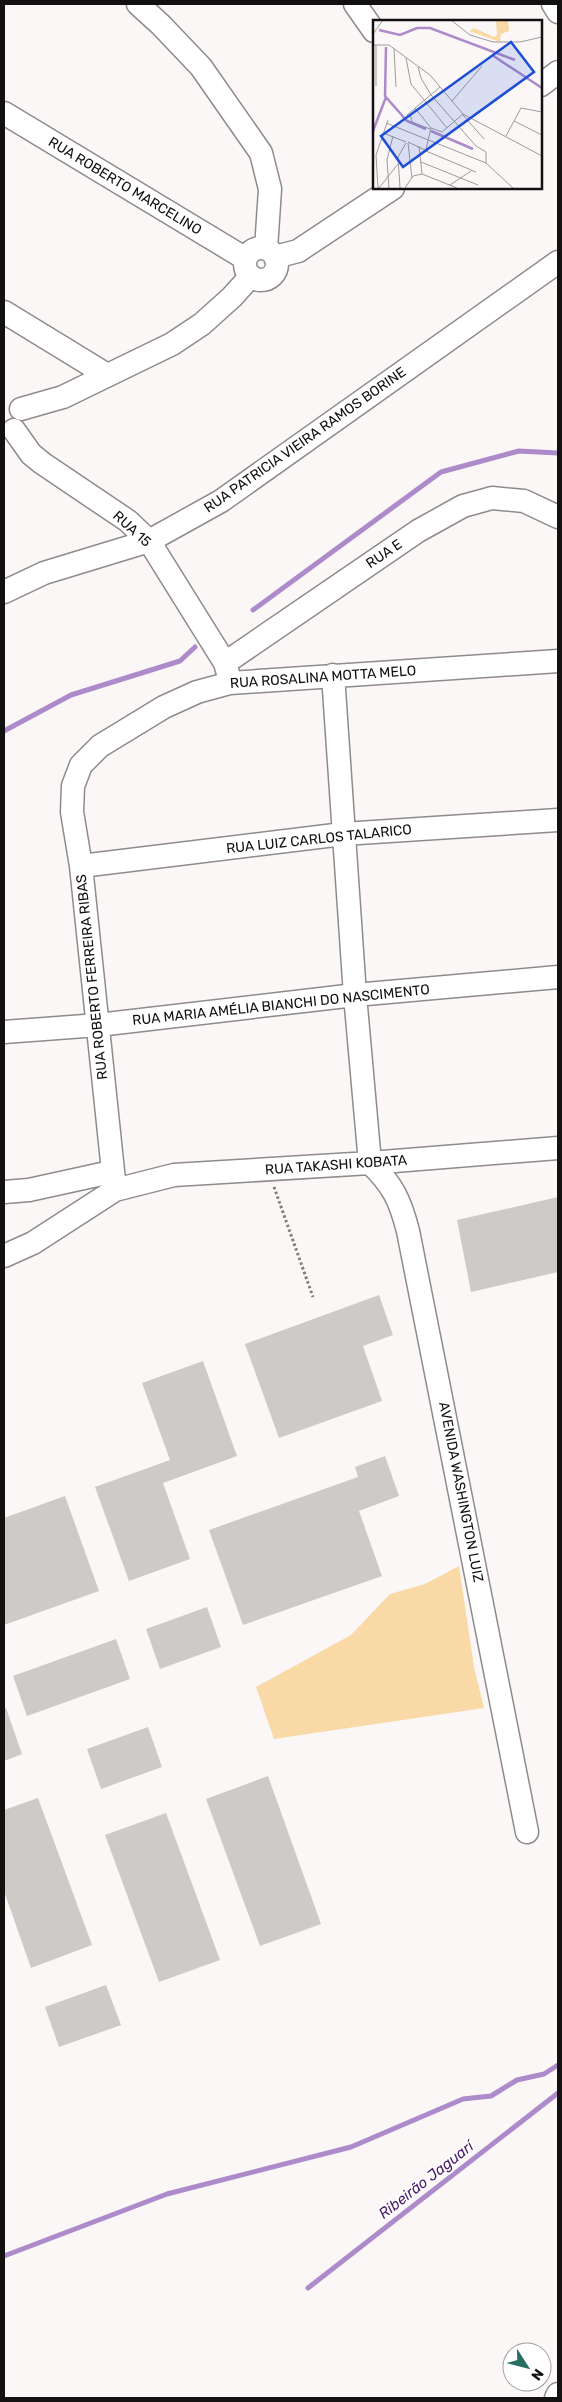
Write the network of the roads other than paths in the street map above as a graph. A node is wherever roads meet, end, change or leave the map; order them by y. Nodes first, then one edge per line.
1 (138, 4) edge
2 (355, 4) edge
3 (553, 4) edge
4 (558, 12) edge
5 (373, 30) edge
6 (558, 72) edge
7 (542, 83) edge
8 (4, 113) edge
9 (391, 189) edge
10 (270, 253) junction
11 (558, 262) edge
12 (248, 268) junction
13 (4, 312) edge
14 (107, 375) junction
15 (12, 405) edge
16 (9, 431) edge
17 (558, 517) edge
18 (149, 541) junction
19 (4, 592) edge
20 (558, 661) edge
21 (227, 673) junction
22 (333, 675) junction
23 (81, 766) joint
24 (558, 820) edge
25 (343, 834) junction
26 (81, 866) junction
27 (558, 977) edge
28 (355, 995) junction
29 (98, 1025) junction
30 (4, 1032) edge
31 (558, 1148) edge
32 (370, 1163) junction
33 (113, 1181) junction
34 (4, 1192) edge
35 (4, 1256) edge
36 (527, 1832) dead end
37 (558, 2394) edge
38 (556, 2398) edge

1 - 10 street
2 - 5 street
3 - 4 street
6 - 7 street
8 - 12 street, RUA ROBERTO MARCELINO
9 - 10 street
10 - 12 street
11 - 18 street, RUA PATRICIA VIEIRA RAMOS BORINE
12 - 14 street
13 - 14 street
14 - 15 street
15 - 16 street
16 - 18 street, RUA 15
17 - 21 street, RUA E
18 - 19 street, RUA PATRICIA VIEIRA RAMOS BORINE
18 - 21 street, RUA 15
20 - 22 street, RUA ROSALINA MOTTA MELO
21 - 22 street, RUA ROSALINA MOTTA MELO
21 - 23 street, RUA ROSALINA MOTTA MELO
22 - 25 street
23 - 26 street, RUA ROBERTO FERREIRA RIBAS
24 - 25 street, RUA LUIZ CARLOS TALARICO
25 - 26 street, RUA LUIZ CARLOS TALARICO
25 - 28 street
26 - 29 street, RUA ROBERTO FERREIRA RIBAS
27 - 28 street, RUA MARIA AMÉLIA BIANCHI DO NASCIMENTO
28 - 29 street, RUA MARIA AMÉLIA BIANCHI DO NASCIMENTO
28 - 32 street
29 - 30 street, RUA MARIA AMÉLIA BIANCHI DO NASCIMENTO
29 - 33 street, RUA ROBERTO FERREIRA RIBAS
31 - 32 street, RUA TAKASHI KOBATA
32 - 33 street, RUA TAKASHI KOBATA
32 - 36 street, AVENIDA WASHINGTON LUIZ
33 - 34 street, RUA TAKASHI KOBATA
33 - 35 street
37 - 38 street

